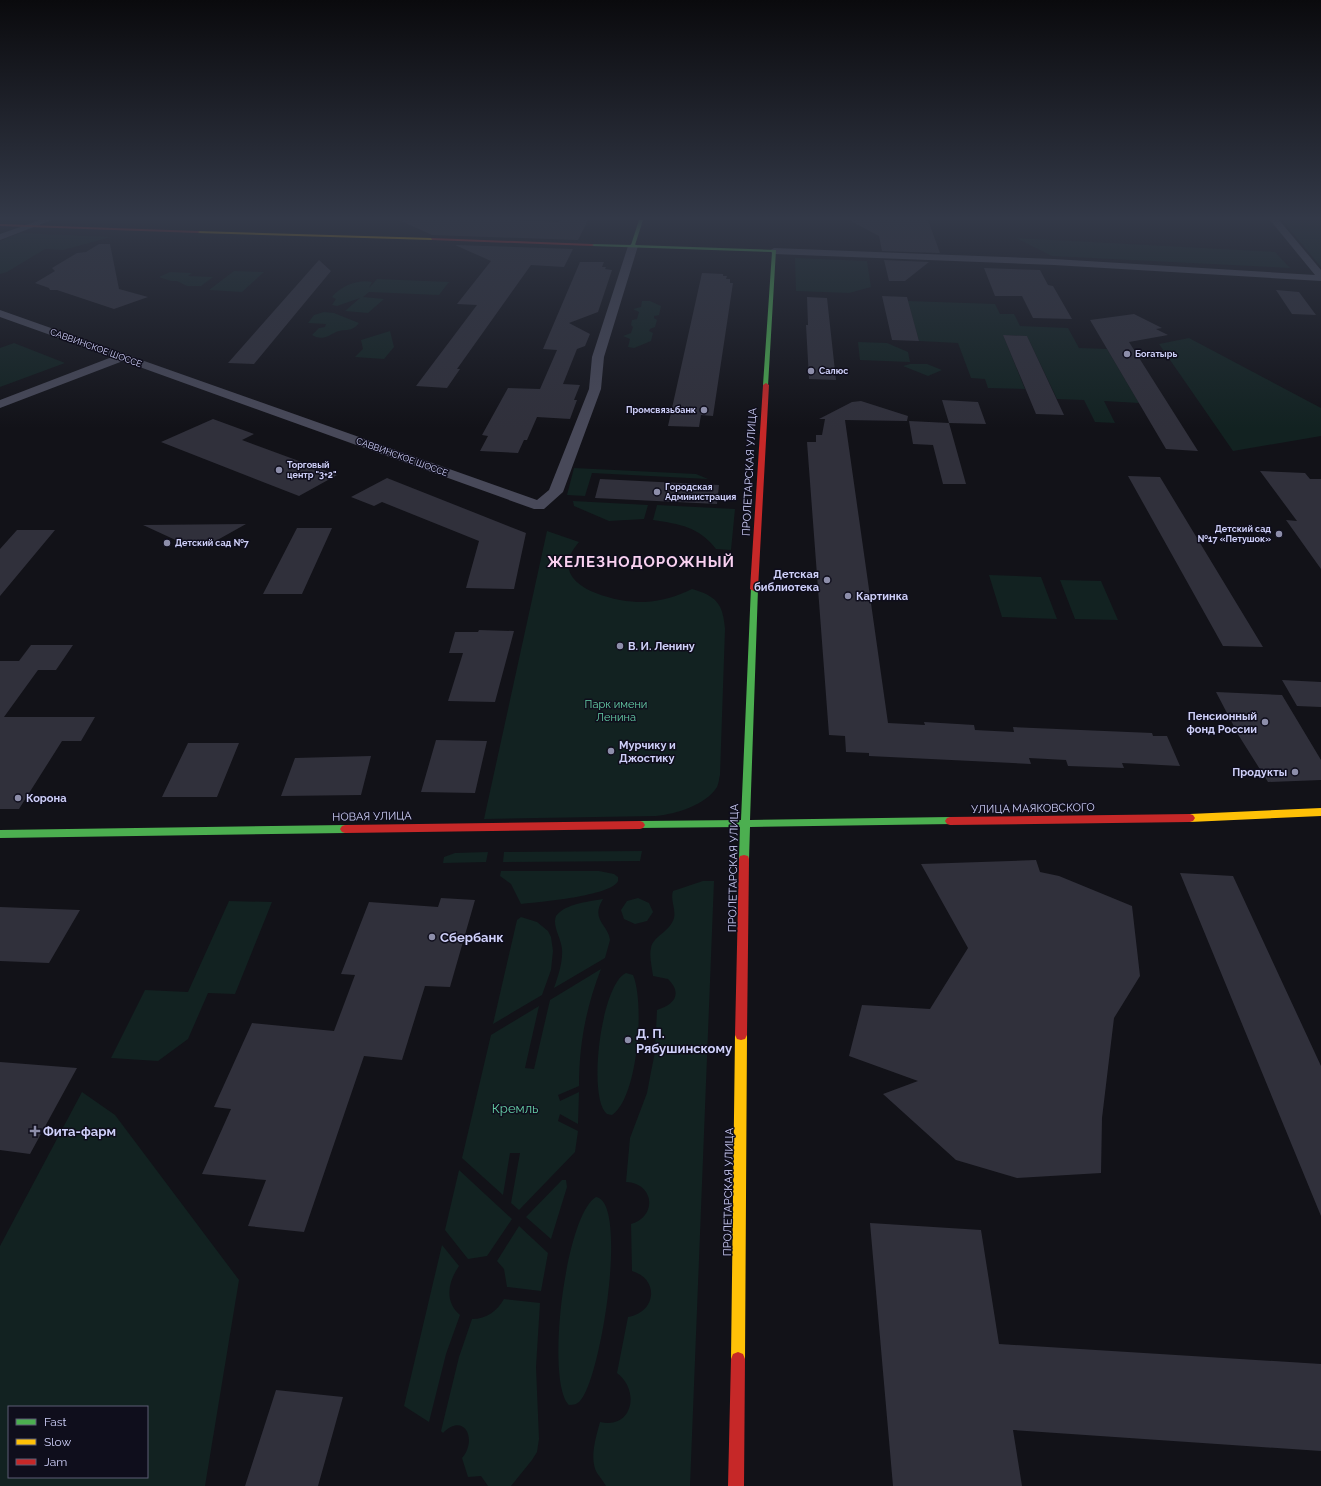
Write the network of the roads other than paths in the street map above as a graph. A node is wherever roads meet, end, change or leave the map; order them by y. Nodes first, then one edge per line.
1 (619, 289) edge
2 (772, 289) edge
3 (0, 313) edge
4 (123, 357) junction
5 (0, 404) edge
6 (1321, 812) edge
7 (744, 823) junction
8 (0, 834) edge
9 (736, 1486) edge

1 - 4 street, САВВИНСКОЕ ШОССЕ
2 - 7 main road, ПРОЛЕТАРСКАЯ УЛИЦА
3 - 4 street, САВВИНСКОЕ ШОССЕ
4 - 5 street
6 - 7 main road, УЛИЦА МАЯКОВСКОГО
7 - 8 main road, НОВАЯ УЛИЦА
7 - 9 main road, ПРОЛЕТАРСКАЯ УЛИЦА

